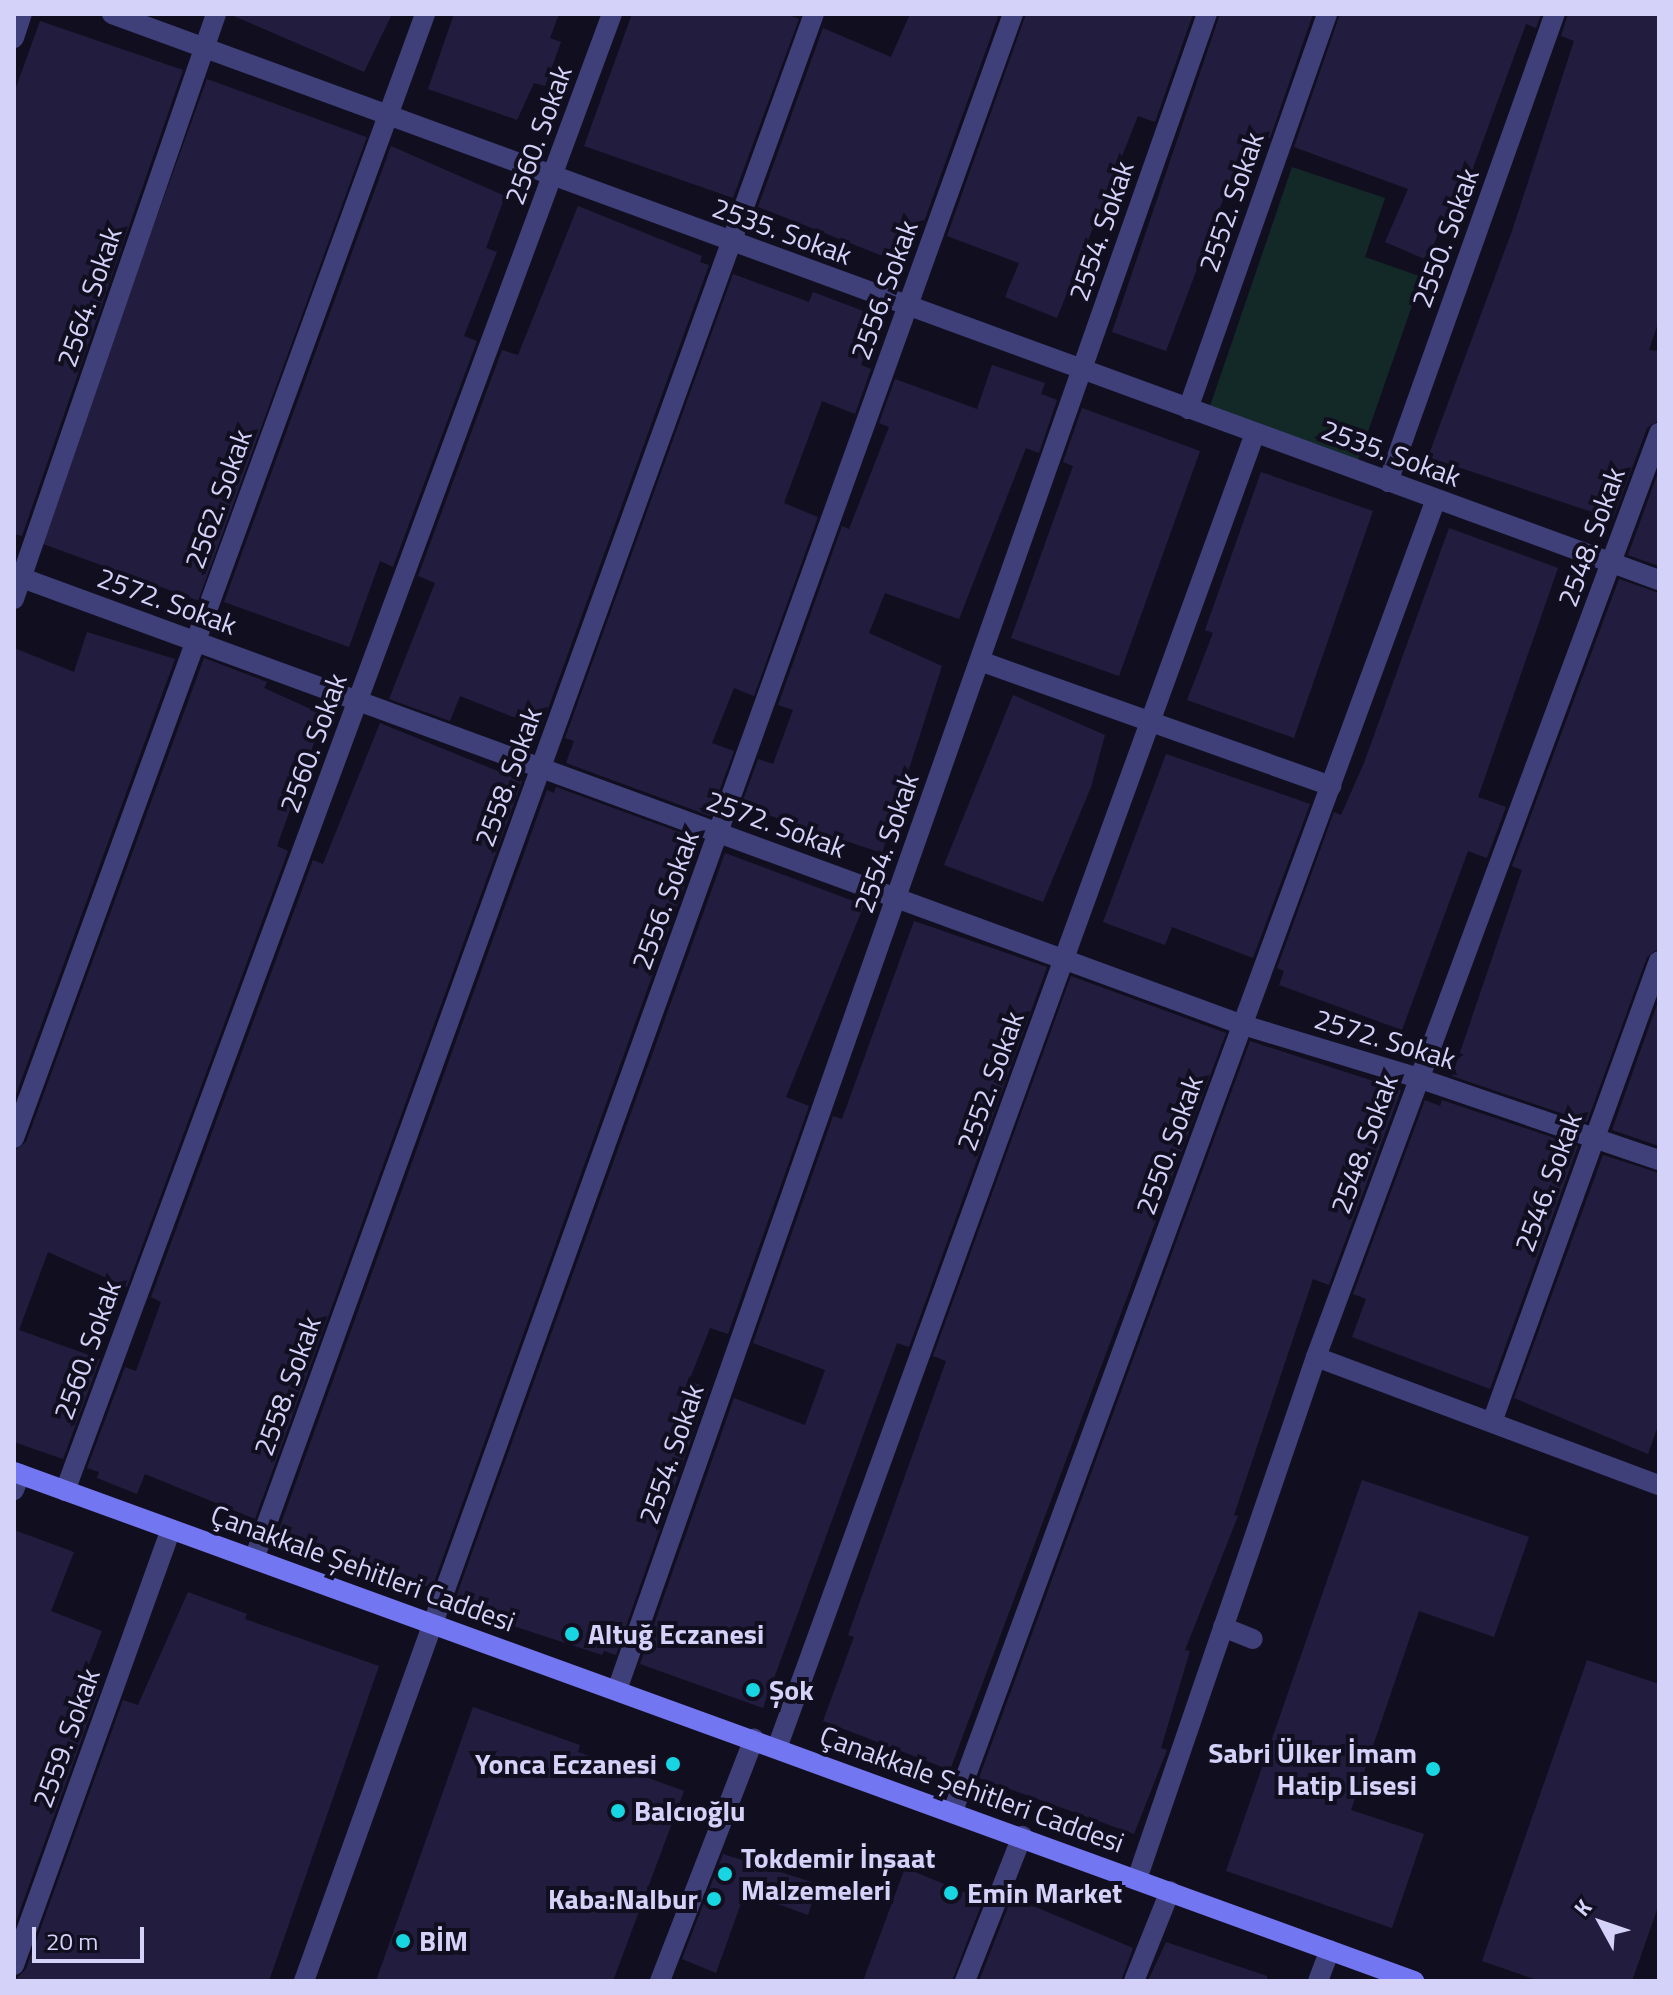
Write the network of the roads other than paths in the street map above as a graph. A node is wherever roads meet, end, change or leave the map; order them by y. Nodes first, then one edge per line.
1 (22, 14) edge
2 (112, 14) edge
3 (216, 14) edge
4 (425, 14) edge
5 (612, 14) edge
6 (814, 14) edge
7 (1013, 14) edge
8 (1207, 14) edge
9 (1327, 14) edge
10 (1555, 14) edge
11 (14, 38) edge
12 (204, 47) junction
13 (388, 117) junction
14 (552, 177) junction
15 (731, 242) junction
16 (908, 306) junction
17 (1082, 370) junction
18 (1188, 409) junction
19 (1255, 433) junction
20 (1659, 433) edge
21 (1388, 482) junction
22 (1436, 499) junction
23 (1612, 563) junction
24 (18, 577) edge
25 (1659, 580) edge
26 (14, 599) edge
27 (196, 642) junction
28 (980, 661) junction
29 (358, 701) junction
30 (1150, 722) junction
31 (541, 768) junction
32 (1331, 786) junction
33 (718, 833) junction
34 (896, 898) junction
35 (1064, 960) junction
36 (1659, 961) edge
37 (1243, 1025) junction
38 (1418, 1078) junction
39 (1594, 1135) junction
40 (14, 1138) edge
41 (1659, 1160) edge
42 (1316, 1357) junction
43 (1492, 1422) junction
44 (16, 1479) edge
45 (1659, 1485) edge
46 (65, 1491) junction
47 (171, 1529) junction
48 (254, 1559) junction
49 (433, 1623) junction
50 (1223, 1627) junction
51 (1253, 1639) dead end
52 (617, 1690) junction
53 (754, 1739) junction
54 (777, 1748) junction
55 (953, 1811) junction
56 (1022, 1836) junction
57 (1137, 1879) junction
58 (1170, 1891) junction
59 (1330, 1950) junction
60 (14, 1965) edge
61 (304, 1981) edge
62 (660, 1981) edge
63 (965, 1981) edge
64 (1134, 1981) edge
65 (1318, 1981) edge
66 (1414, 1981) edge

1 - 11 street
2 - 12 street, 2535. Sokak
3 - 12 street, 2564. Sokak
4 - 13 street, 2562. Sokak
5 - 14 street, 2560. Sokak
6 - 15 street, 2558. Sokak
7 - 16 street, 2556. Sokak
8 - 17 street, 2554. Sokak
9 - 18 street, 2552. Sokak
10 - 21 street, 2550. Sokak
12 - 13 street, 2535. Sokak
12 - 24 street, 2564. Sokak
13 - 14 street, 2535. Sokak
13 - 27 street, 2562. Sokak
14 - 15 street, 2535. Sokak
14 - 29 street, 2560. Sokak
15 - 16 street, 2535. Sokak
15 - 31 street, 2558. Sokak
16 - 17 street, 2535. Sokak
16 - 33 street, 2556. Sokak
17 - 18 street, 2535. Sokak
17 - 28 street, 2554. Sokak
18 - 19 street, 2535. Sokak
19 - 21 street, 2535. Sokak
19 - 30 street, 2552. Sokak
20 - 23 street, 2548. Sokak
21 - 22 street, 2535. Sokak
22 - 23 street, 2535. Sokak
22 - 32 street, 2550. Sokak
23 - 25 street, 2535. Sokak
23 - 38 street, 2548. Sokak
24 - 26 street, 2564. Sokak
24 - 27 street, 2572. Sokak
27 - 29 street, 2572. Sokak
27 - 40 street, 2562. Sokak
28 - 30 street
28 - 34 street, 2554. Sokak
29 - 31 street, 2572. Sokak
29 - 46 street, 2560. Sokak
30 - 32 street
30 - 35 street, 2552. Sokak
31 - 33 street, 2572. Sokak
31 - 48 street, 2558. Sokak
32 - 37 street, 2550. Sokak
33 - 34 street, 2572. Sokak
33 - 49 street, 2556. Sokak
34 - 35 street, 2572. Sokak
34 - 52 street, 2554. Sokak
35 - 37 street, 2572. Sokak
35 - 54 street, 2552. Sokak
36 - 39 street, 2546. Sokak
37 - 38 street, 2572. Sokak
37 - 55 street, 2550. Sokak
38 - 39 street, 2572. Sokak
38 - 42 street, 2548. Sokak
39 - 41 street, 2572. Sokak
39 - 43 street, 2546. Sokak
42 - 43 street
42 - 50 street, 2548. Sokak
43 - 45 street
44 - 46 main road, Çanakkale Şehitleri Caddesi
46 - 47 main road, Çanakkale Şehitleri Caddesi
47 - 48 main road, Çanakkale Şehitleri Caddesi
47 - 60 street, 2559. Sokak
48 - 49 main road, Çanakkale Şehitleri Caddesi
49 - 52 main road, Çanakkale Şehitleri Caddesi
49 - 61 street, 2556. Sokak
50 - 51 street
50 - 57 street, 2548. Sokak
52 - 53 main road, Çanakkale Şehitleri Caddesi
53 - 54 main road, Çanakkale Şehitleri Caddesi
53 - 62 street
54 - 55 main road, Çanakkale Şehitleri Caddesi
55 - 56 main road, Çanakkale Şehitleri Caddesi
56 - 57 main road, Çanakkale Şehitleri Caddesi
56 - 63 street
57 - 58 main road, Çanakkale Şehitleri Caddesi
58 - 59 main road, Çanakkale Şehitleri Caddesi
58 - 64 street
59 - 65 street
59 - 66 main road, Çanakkale Şehitleri Caddesi

